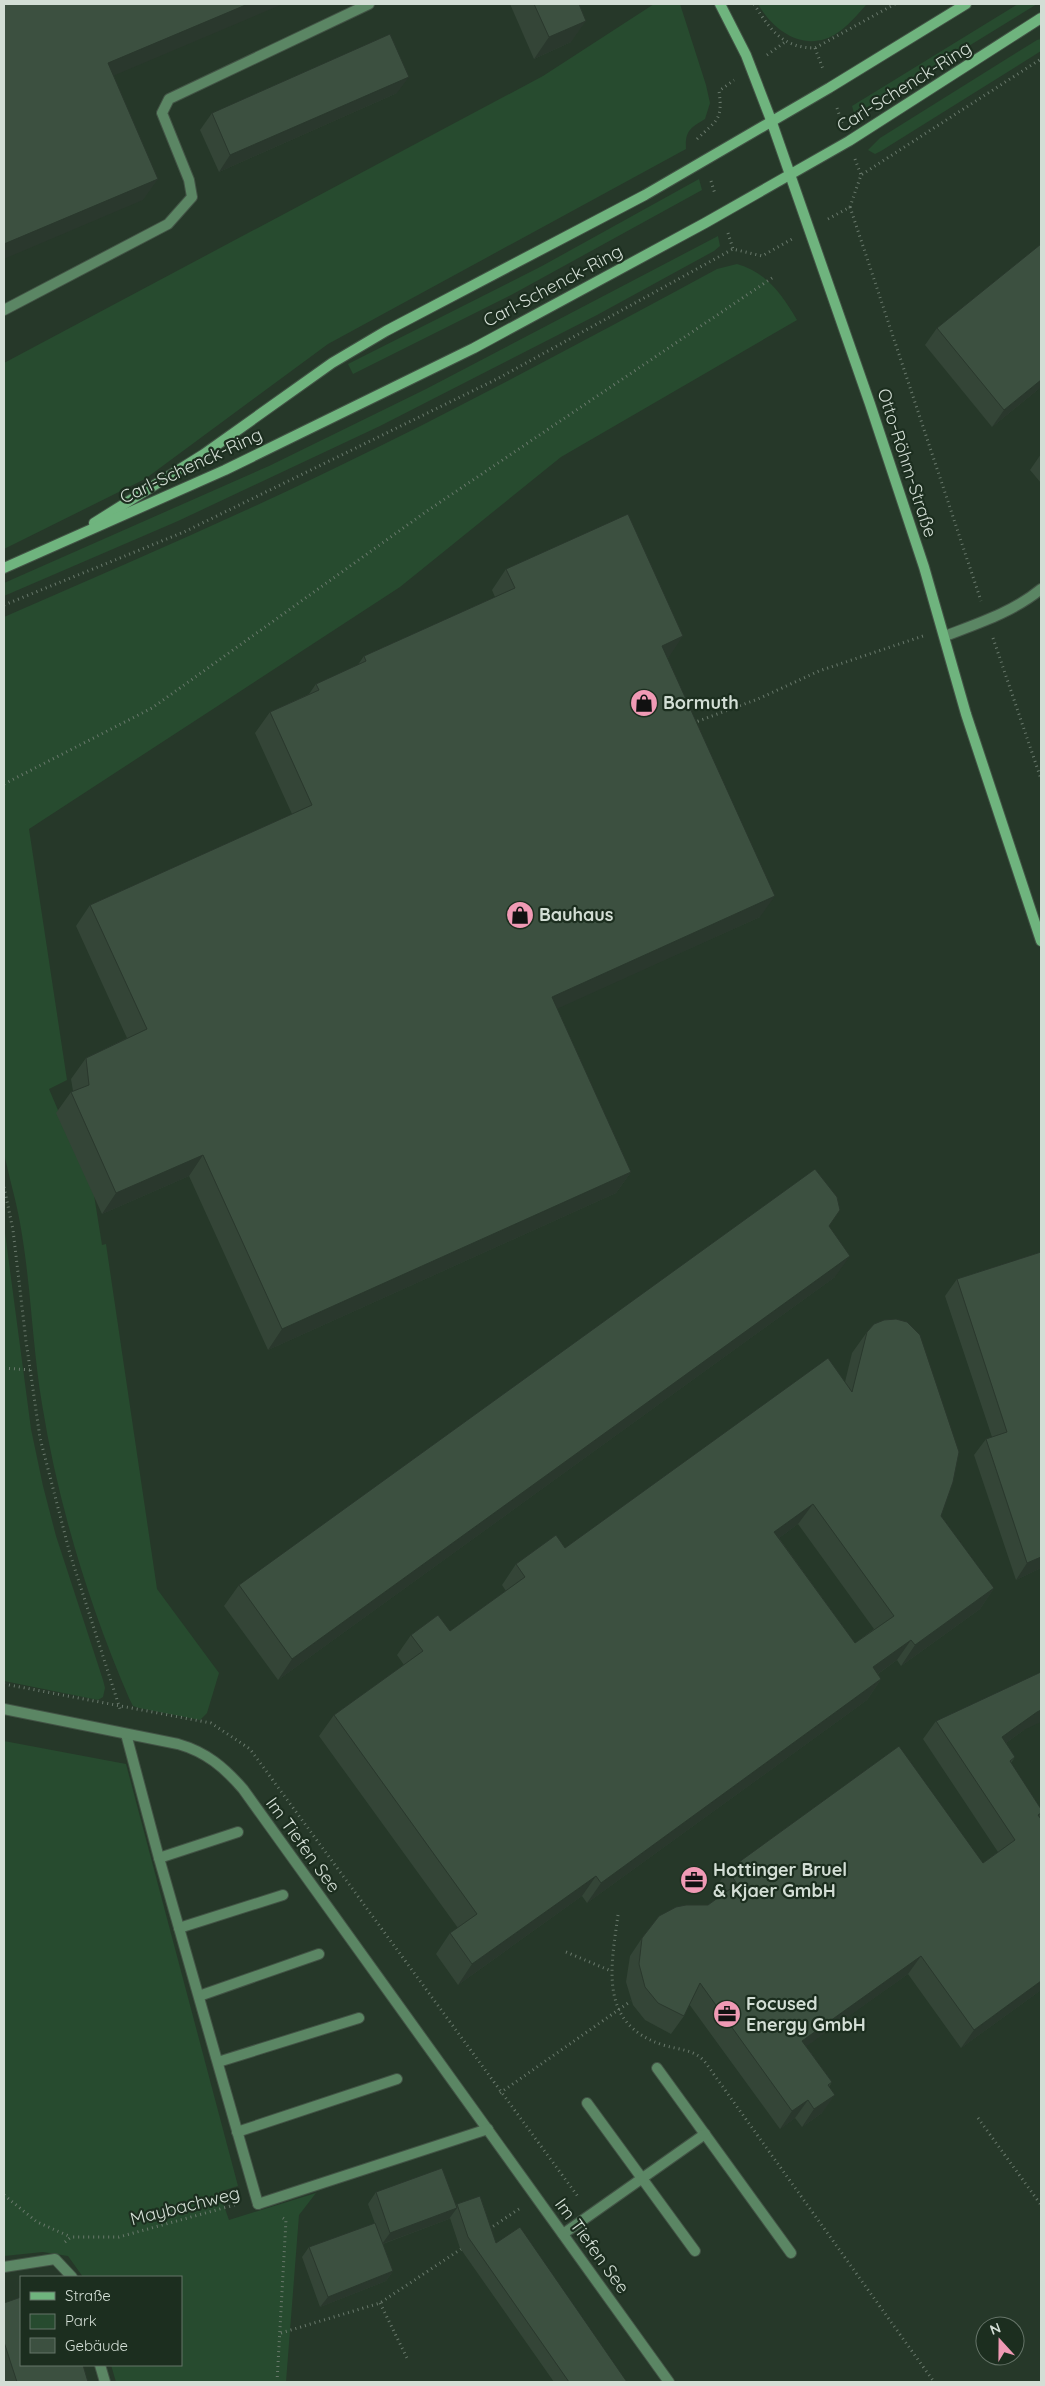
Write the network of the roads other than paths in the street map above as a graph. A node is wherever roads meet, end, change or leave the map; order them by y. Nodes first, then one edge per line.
1 (370, 4) edge
2 (720, 4) edge
3 (966, 4) edge
4 (1041, 18) edge
5 (771, 120) junction
6 (790, 174) junction
7 (4, 310) edge
8 (60, 545) junction
9 (4, 568) edge
10 (1041, 589) edge
11 (944, 633) junction
12 (1038, 920) edge
13 (1041, 941) edge
14 (4, 1709) edge
15 (126, 1734) junction
16 (238, 1832) dead end
17 (159, 1858) junction
18 (283, 1895) dead end
19 (179, 1928) junction
20 (318, 1954) dead end
21 (199, 1996) junction
22 (359, 2018) dead end
23 (218, 2062) junction
24 (657, 2068) dead end
25 (398, 2080) dead end
26 (587, 2103) dead end
27 (488, 2129) junction
28 (237, 2132) junction
29 (705, 2134) junction
30 (642, 2178) junction
31 (563, 2234) junction
32 (695, 2251) dead end
33 (791, 2253) dead end
34 (4, 2267) edge
35 (71, 2276) edge
36 (100, 2366) edge
37 (105, 2382) edge
38 (669, 2382) edge

1 - 7 street
2 - 5 main road, Otto-Röhm-Straße
3 - 5 main road, Carl-Schenck-Ring
4 - 6 main road, Carl-Schenck-Ring
5 - 6 main road, Otto-Röhm-Straße
5 - 8 main road, Carl-Schenck-Ring
6 - 8 main road, Carl-Schenck-Ring
6 - 11 main road, Otto-Röhm-Straße
8 - 9 main road, Carl-Schenck-Ring
10 - 11 street
11 - 12 main road, Otto-Röhm-Straße
12 - 13 main road, Otto-Röhm-Straße
14 - 15 street, Im Tiefen See
15 - 17 street
15 - 27 street, Im Tiefen See
16 - 17 street
17 - 19 street
18 - 19 street
19 - 21 street
20 - 21 street
21 - 23 street
22 - 23 street
23 - 28 street
24 - 29 street
25 - 28 street
26 - 30 street
27 - 28 street
27 - 31 street, Im Tiefen See
29 - 30 street
29 - 33 street
30 - 31 street
30 - 32 street
31 - 38 street, Im Tiefen See
34 - 35 street
36 - 37 street

